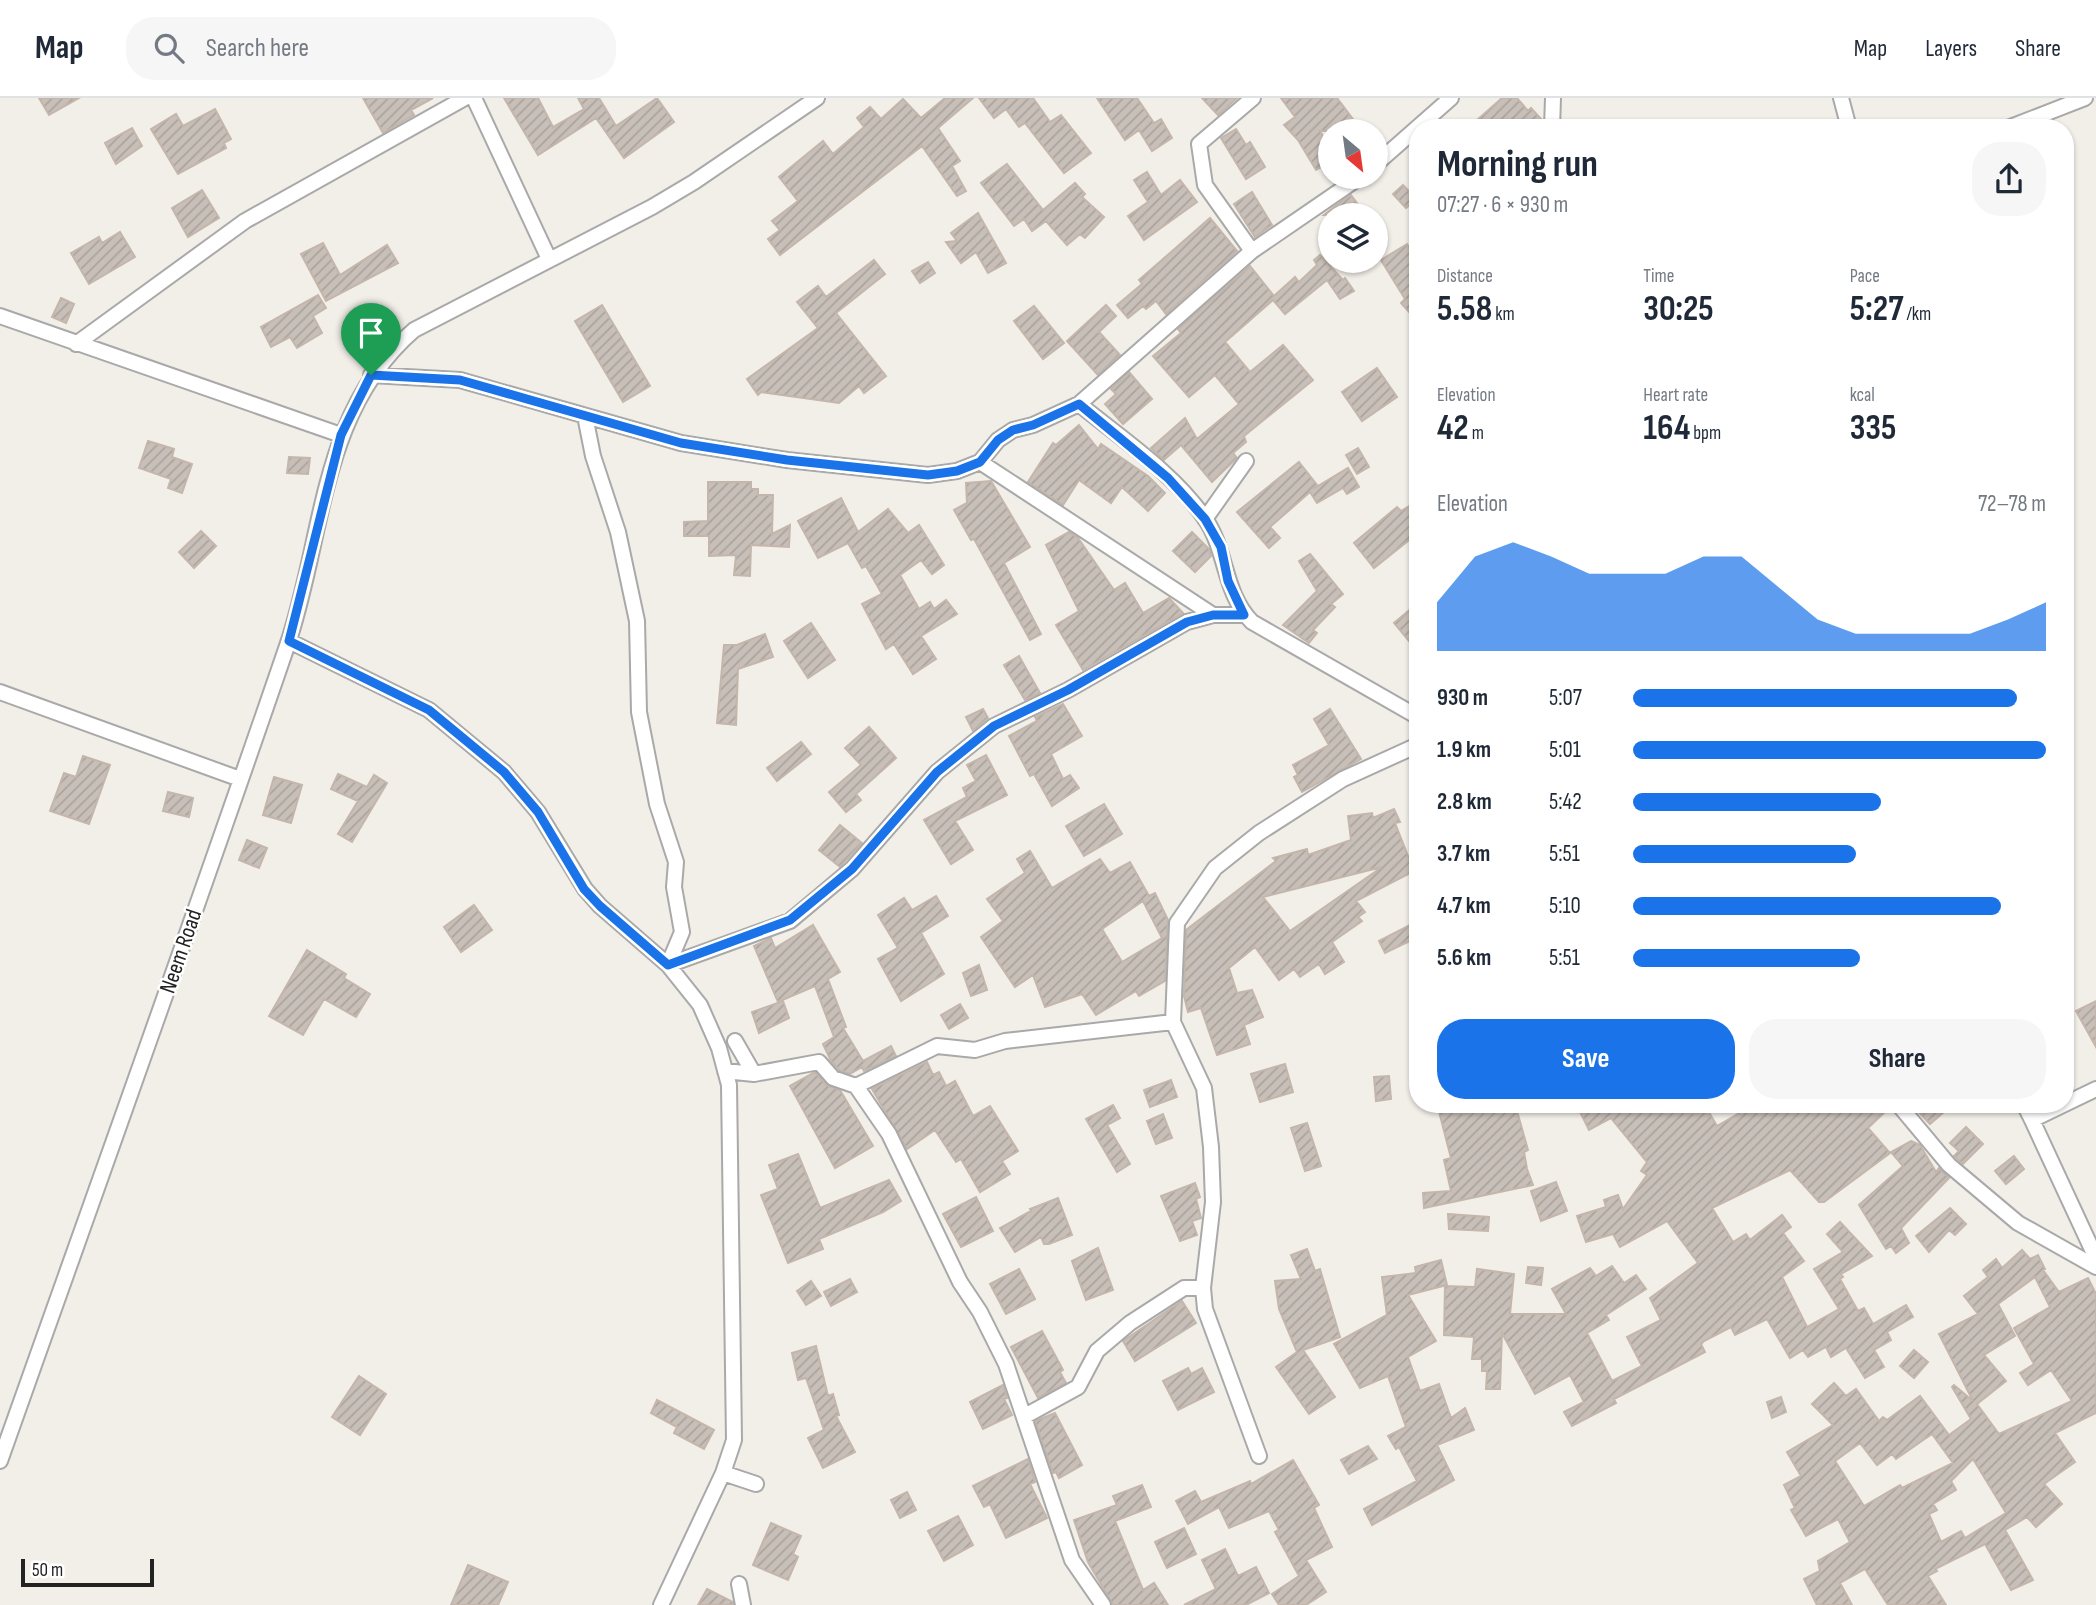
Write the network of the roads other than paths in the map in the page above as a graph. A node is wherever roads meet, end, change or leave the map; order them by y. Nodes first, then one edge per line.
1 (465, 98) edge
2 (474, 98) edge
3 (817, 98) edge
4 (1253, 98) edge
5 (1451, 98) edge
6 (1553, 98) edge
7 (1841, 98) edge
8 (2085, 98) edge
9 (1427, 119) edge
10 (1552, 119) edge
11 (1847, 119) edge
12 (2031, 119) edge
13 (1409, 135) edge
14 (1388, 153) edge
15 (1342, 189) edge
16 (1252, 251) junction
17 (550, 259) junction
18 (0, 316) edge
19 (76, 344) junction
20 (371, 375) junction
21 (1079, 404) junction
22 (585, 416) junction
23 (341, 435) junction
24 (1246, 461) dead end
25 (980, 462) junction
26 (1205, 519) junction
27 (1213, 615) junction
28 (1244, 615) junction
29 (289, 641) junction
30 (0, 692) edge
31 (1409, 711) edge
32 (1409, 749) edge
33 (240, 779) junction
34 (668, 965) junction
35 (1173, 1022) junction
36 (735, 1041) dead end
37 (725, 1071) junction
38 (754, 1074) junction
39 (856, 1086) junction
40 (2096, 1089) edge
41 (2074, 1100) edge
42 (1906, 1113) edge
43 (2028, 1113) edge
44 (2046, 1113) edge
45 (2032, 1120) junction
46 (2096, 1258) edge
47 (2096, 1267) edge
48 (1203, 1288) junction
49 (1025, 1416) junction
50 (1259, 1456) dead end
51 (0, 1461) edge
52 (723, 1473) junction
53 (756, 1484) dead end
54 (739, 1584) dead end
55 (662, 1605) edge
56 (743, 1605) edge
57 (1103, 1605) edge

1 - 19 street
2 - 17 street
3 - 17 street, Neem Road
4 - 16 street
5 - 9 street
6 - 10 street
7 - 11 street
8 - 12 street
13 - 14 street
15 - 16 street
16 - 21 street
17 - 20 street, Neem Road
18 - 19 street
19 - 23 street
20 - 22 street
20 - 23 street, Neem Road
21 - 25 street
21 - 26 street
22 - 25 street
22 - 34 street
23 - 29 street, Neem Road
24 - 26 street
25 - 27 street
26 - 28 street
27 - 28 street
27 - 34 street
28 - 31 street
29 - 33 street, Neem Road
29 - 34 street
30 - 33 street
32 - 35 street
33 - 51 street, Neem Road
34 - 37 street
35 - 39 street
35 - 48 street
36 - 38 street
37 - 38 street
37 - 52 street
38 - 39 street
39 - 49 street
40 - 41 street
42 - 47 street
43 - 45 street
44 - 45 street
45 - 46 street
48 - 49 street
48 - 50 street
49 - 57 street
52 - 53 street
52 - 55 street
54 - 56 street

